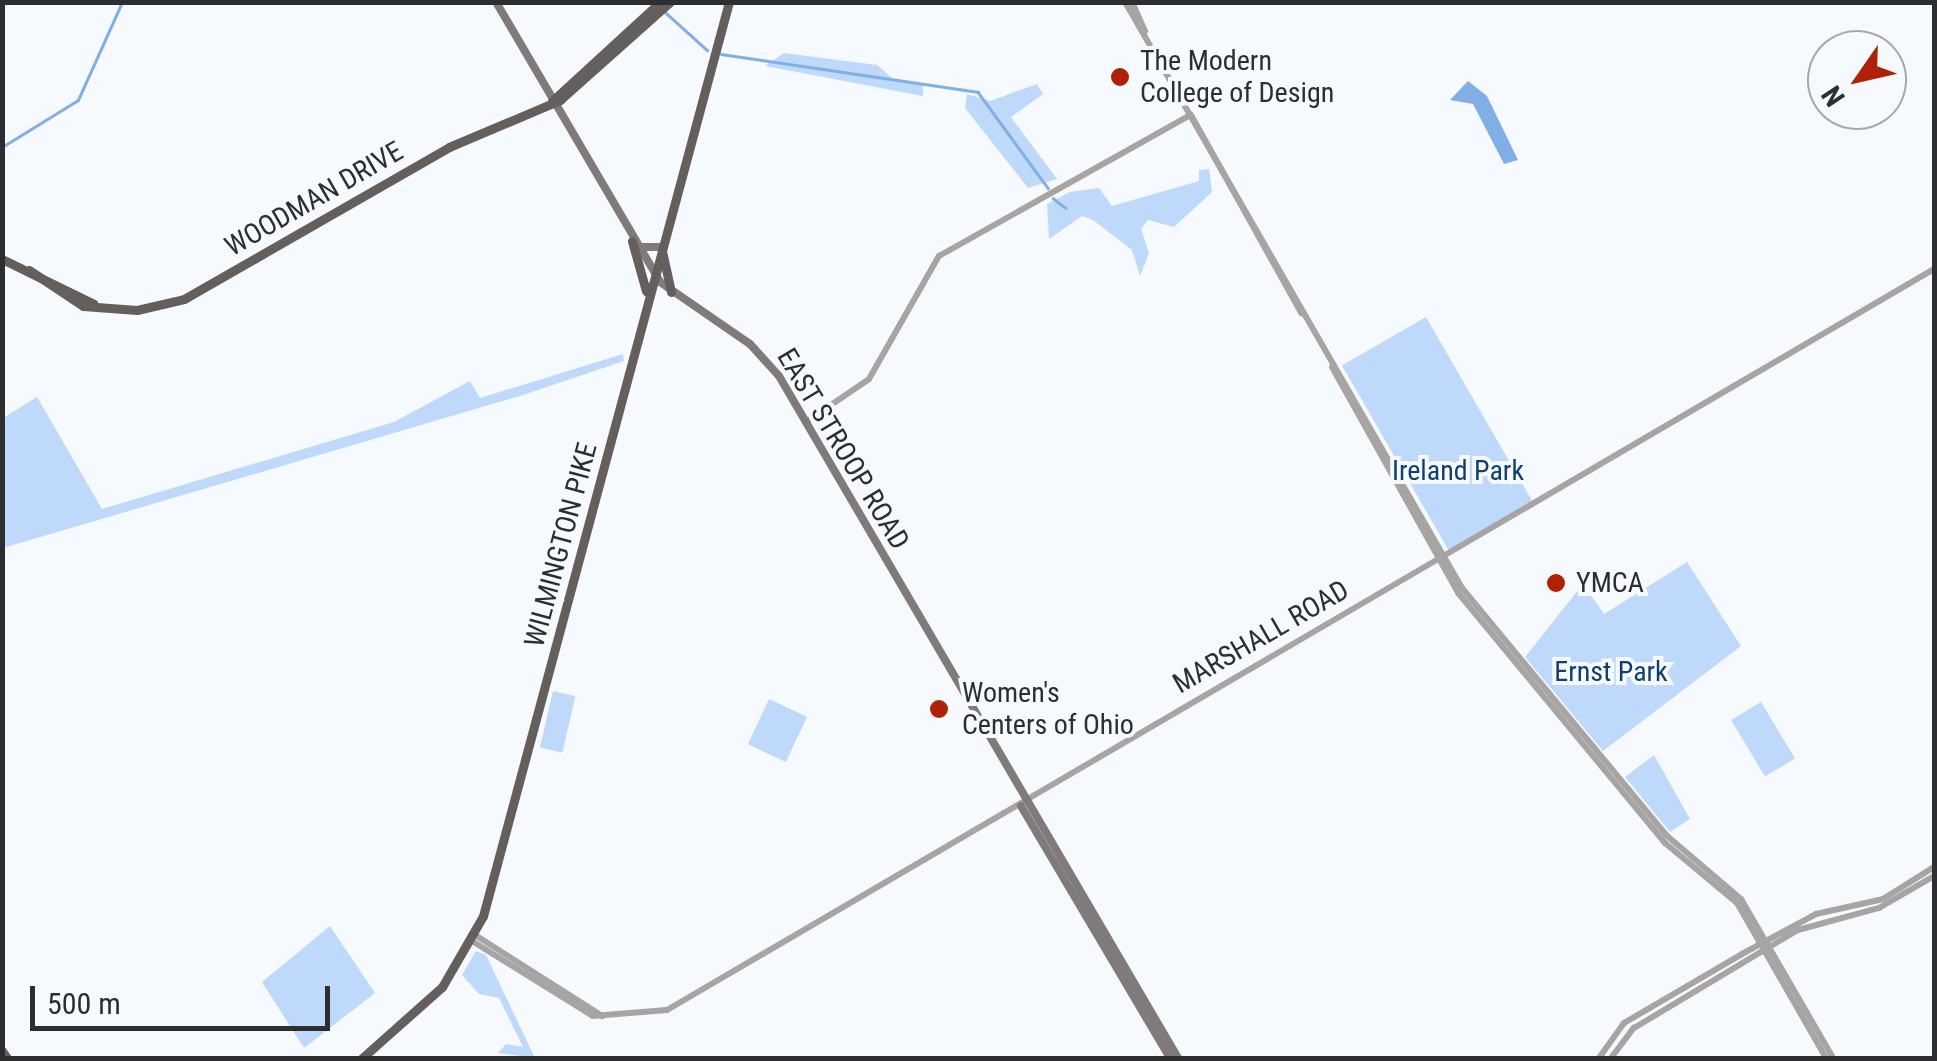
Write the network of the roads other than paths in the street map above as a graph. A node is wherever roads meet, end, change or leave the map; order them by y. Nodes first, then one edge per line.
1 (496, 2) edge
2 (729, 2) edge
3 (1128, 2) edge
4 (661, 6) edge
5 (552, 100) junction
6 (1190, 114) junction
7 (635, 244) junction
8 (661, 246) junction
9 (2, 258) edge
10 (1934, 270) edge
11 (654, 273) junction
12 (671, 292) junction
13 (646, 304) junction
14 (1332, 366) junction
15 (806, 422) junction
16 (1435, 542) junction
17 (1456, 550) junction
18 (1440, 558) junction
19 (1020, 802) junction
20 (1934, 867) edge
21 (1934, 876) edge
22 (473, 938) junction
23 (1765, 946) junction
24 (2, 1050) edge
25 (7, 1058) edge
26 (362, 1058) edge
27 (1170, 1058) edge
28 (1178, 1058) edge
29 (1599, 1058) edge
30 (1611, 1058) edge
31 (1829, 1058) edge

1 - 5 main road, EAST STROOP ROAD
2 - 8 main road, WILMINGTON PIKE
3 - 6 street
4 - 5 main road, WOODMAN DRIVE
5 - 7 main road, EAST STROOP ROAD
5 - 9 main road, WOODMAN DRIVE
6 - 14 street
6 - 15 street
7 - 8 main road
7 - 11 main road, EAST STROOP ROAD
7 - 13 main road
8 - 11 main road, WILMINGTON PIKE
8 - 12 main road
10 - 17 street, MARSHALL ROAD
11 - 12 main road, EAST STROOP ROAD
11 - 13 main road, WILMINGTON PIKE
12 - 13 main road
12 - 15 main road, EAST STROOP ROAD
13 - 22 main road, WILMINGTON PIKE
14 - 16 street
14 - 18 street
15 - 19 main road, EAST STROOP ROAD
16 - 17 street
16 - 18 street
17 - 18 street, MARSHALL ROAD
18 - 19 street, MARSHALL ROAD
18 - 23 street
19 - 22 street, MARSHALL ROAD
19 - 27 main road, EAST STROOP ROAD
19 - 28 main road, EAST STROOP ROAD
20 - 23 street
21 - 23 street
22 - 26 main road, WILMINGTON PIKE
23 - 29 street
23 - 30 street
23 - 31 street
24 - 25 main road

